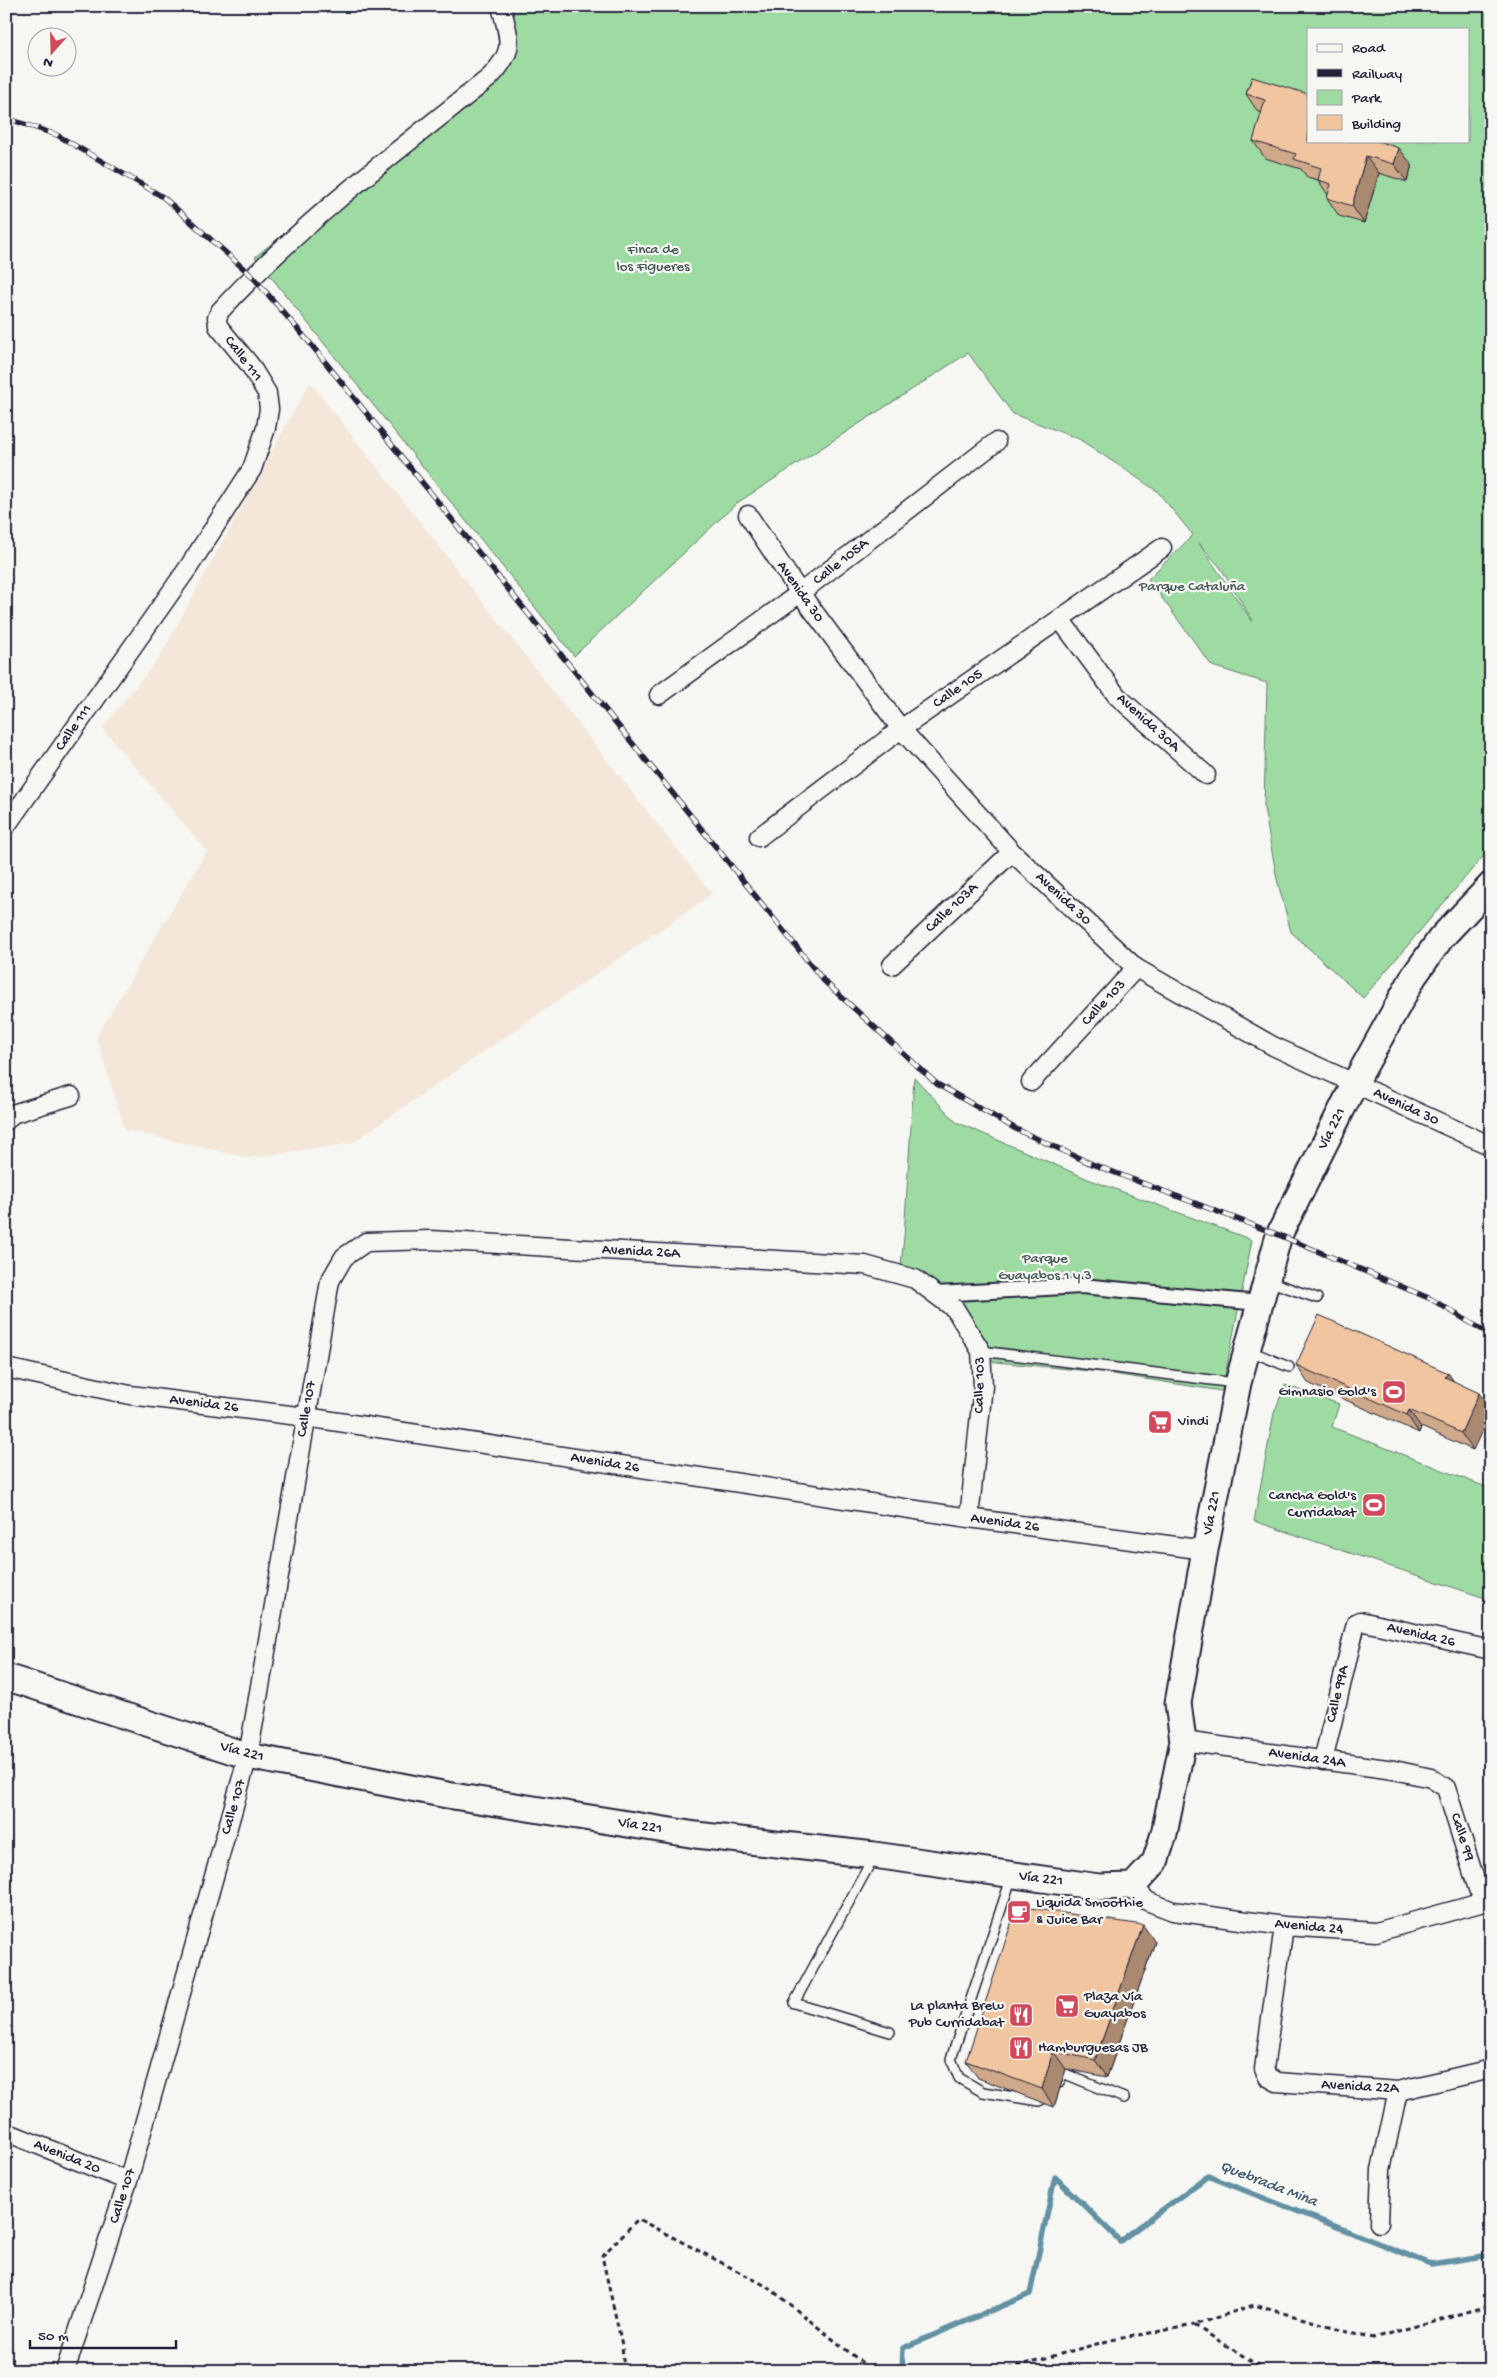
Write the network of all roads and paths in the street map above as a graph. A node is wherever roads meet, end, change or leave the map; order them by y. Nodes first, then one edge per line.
1 (500, 6) edge
2 (996, 442) dead end
3 (748, 515) dead end
4 (1162, 548) dead end
5 (800, 593) junction
6 (1060, 619) junction
7 (659, 695) dead end
8 (902, 729) junction
9 (1206, 774) dead end
10 (6, 826) edge
11 (760, 837) dead end
12 (1012, 852) junction
13 (1491, 885) edge
14 (892, 965) dead end
15 (1136, 968) junction
16 (1031, 1082) dead end
17 (1355, 1083) junction
18 (71, 1096) dead end
19 (6, 1121) edge
20 (1491, 1146) edge
21 (366, 1242) joint
22 (915, 1279) joint
23 (1262, 1292) junction
24 (935, 1294) junction
25 (1317, 1298) dead end
26 (1246, 1350) junction
27 (981, 1351) junction
28 (1289, 1367) dead end
29 (6, 1368) edge
30 (1238, 1383) junction
31 (306, 1417) junction
32 (969, 1518) junction
33 (1205, 1550) junction
34 (1354, 1627) joint
35 (1491, 1650) edge
36 (6, 1677) edge
37 (1183, 1741) junction
38 (248, 1756) junction
39 (1323, 1761) junction
40 (1431, 1778) joint
41 (874, 1855) junction
42 (1012, 1876) junction
43 (1133, 1886) junction
44 (1489, 1901) edge
45 (1284, 1926) junction
46 (890, 2032) dead end
47 (1491, 2069) edge
48 (1398, 2091) junction
49 (1124, 2098) dead end
50 (6, 2132) edge
51 (128, 2181) junction
52 (1379, 2223) dead end
53 (1491, 2306) edge
54 (1194, 2325) junction
55 (65, 2371) edge
56 (624, 2371) edge
57 (863, 2371) edge
58 (999, 2371) edge
59 (1266, 2371) edge

1 - 10 street, Calle 111
2 - 5 street, Calle 105A
3 - 5 street, Avenida 30
4 - 6 street, Calle 105
5 - 7 street, Calle 105A
5 - 8 street, Avenida 30
6 - 8 street, Calle 105
6 - 9 street, Avenida 30A
8 - 11 street, Calle 105
8 - 12 street, Avenida 30
12 - 14 street, Calle 103A
12 - 15 street, Avenida 30
13 - 17 main road, Vía 221
15 - 16 street, Calle 103
15 - 17 street, Avenida 30
17 - 20 street, Avenida 30
17 - 23 main road, Vía 221
18 - 19 street
21 - 22 street, Avenida 26A
21 - 31 street, Calle 107
22 - 24 street, Calle 103
23 - 24 street
23 - 25 lane
23 - 26 main road, Vía 221
24 - 27 street, Calle 103
26 - 28 lane
26 - 30 main road, Vía 221
27 - 30 lane
27 - 32 street, Calle 103
29 - 31 street, Avenida 26
30 - 33 main road, Vía 221
31 - 32 street, Avenida 26
31 - 38 street, Calle 107
32 - 33 street, Avenida 26
33 - 37 main road, Vía 221
34 - 35 street, Avenida 26
34 - 39 street, Calle 99A
36 - 38 main road, Vía 221
37 - 39 street, Avenida 24A
37 - 43 main road, Vía 221
38 - 41 main road, Vía 221
38 - 51 street, Calle 107
39 - 40 street, Avenida 24A
40 - 44 street, Calle 99
41 - 42 main road, Vía 221
41 - 46 lane
42 - 43 main road, Vía 221
42 - 49 lane
43 - 45 street, Avenida 24
44 - 45 street, Avenida 24
45 - 48 street, Avenida 22A
47 - 48 street, Avenida 22A
48 - 52 street
50 - 51 street, Avenida 20
51 - 55 street, Calle 107
53 - 54 path
54 - 58 path
54 - 59 path
56 - 57 path

